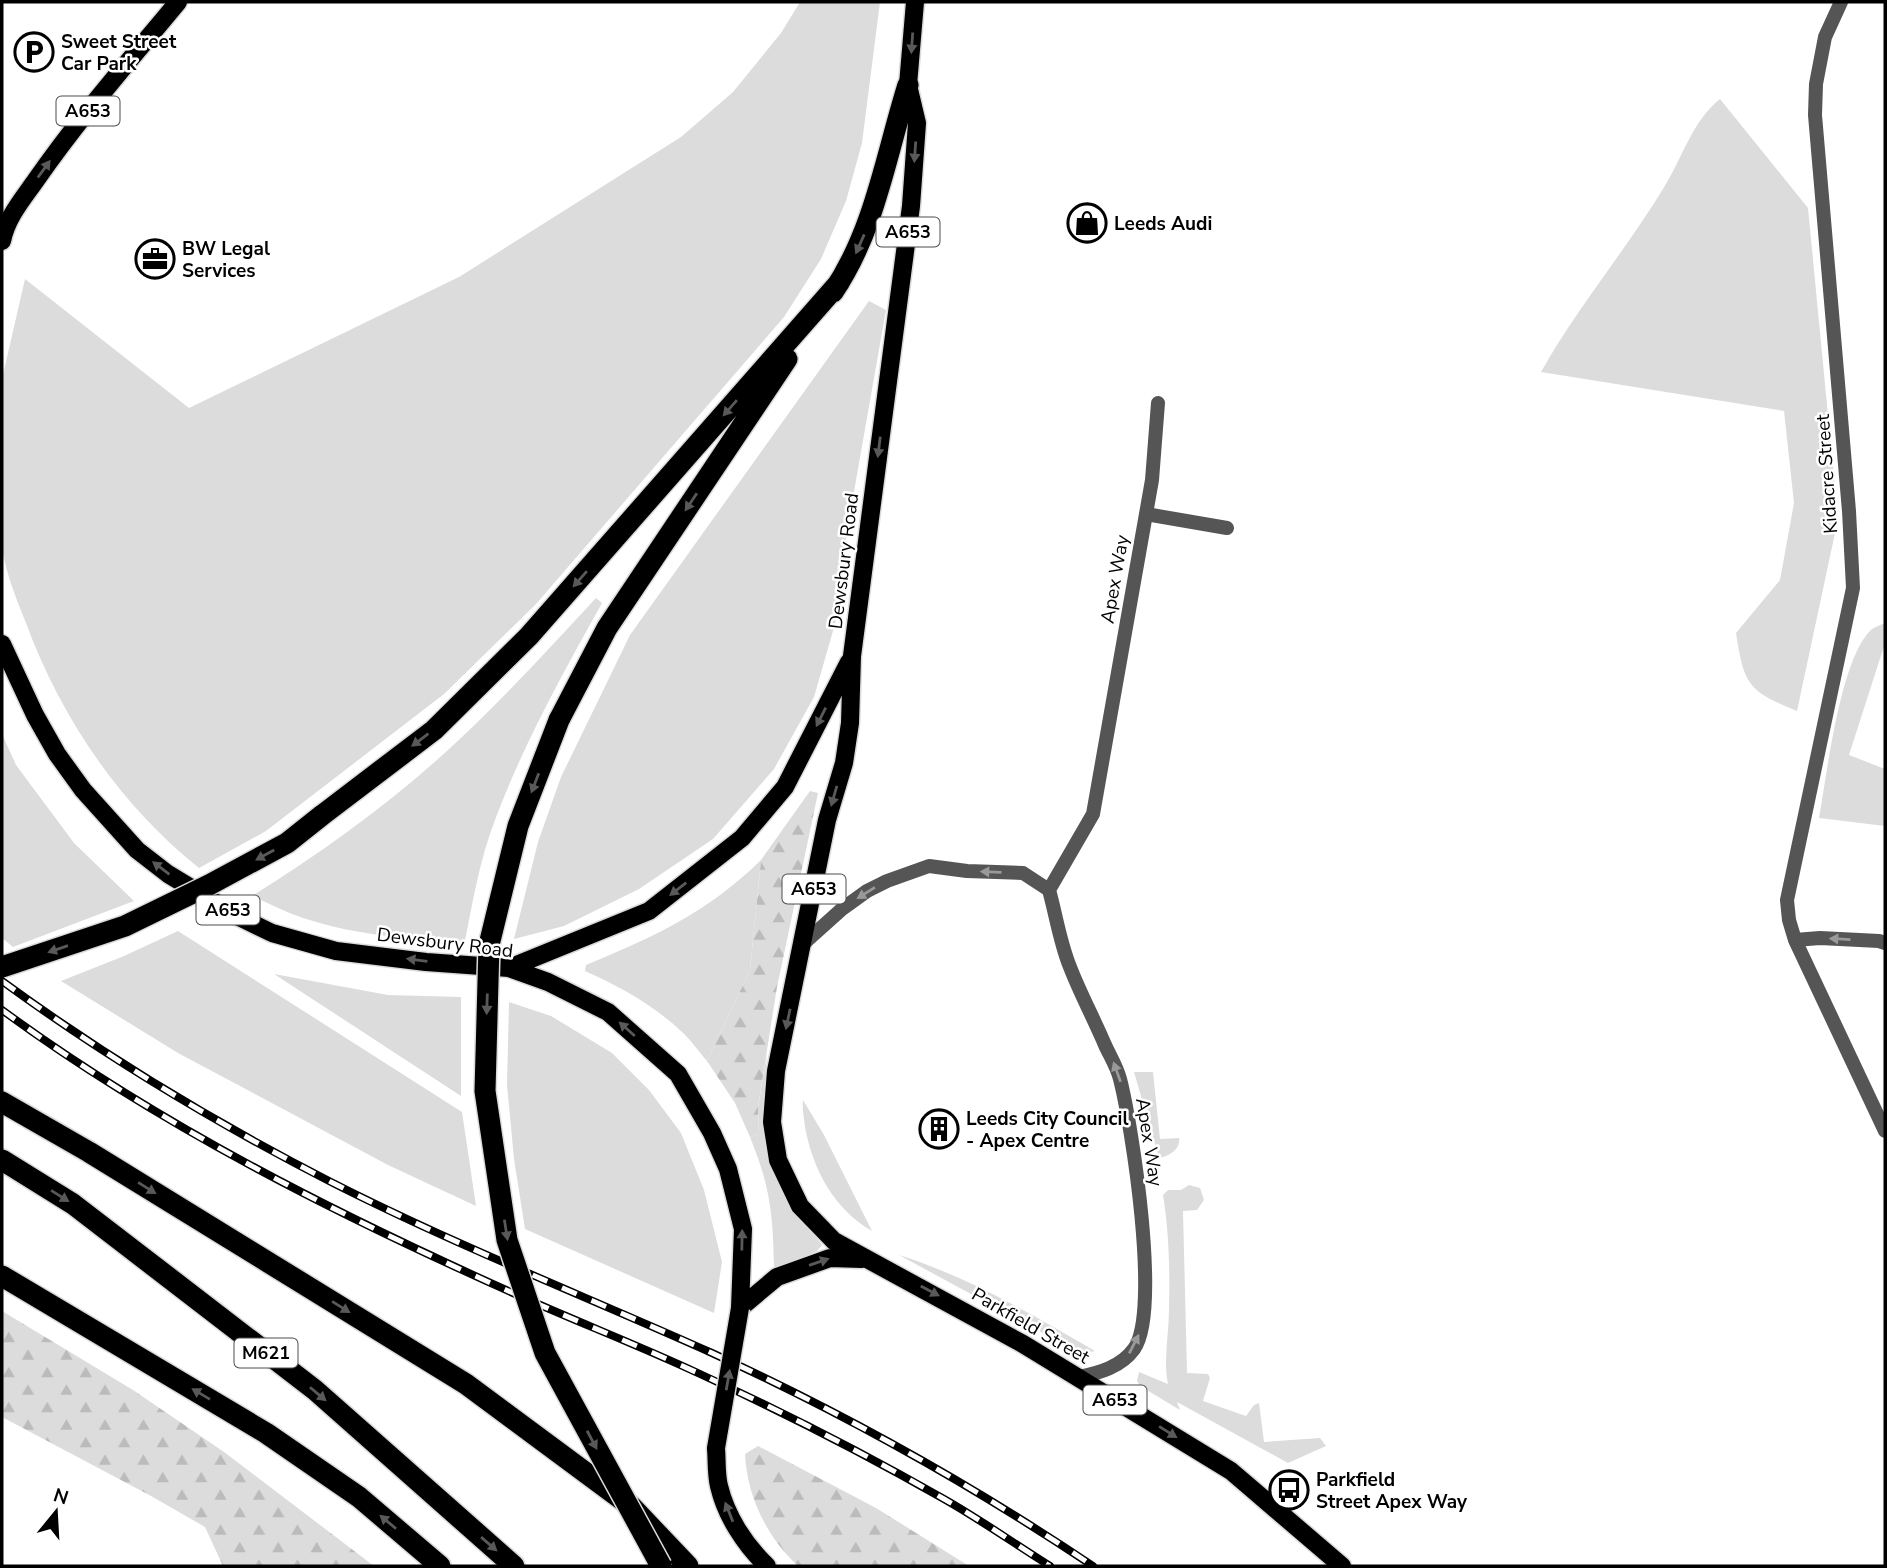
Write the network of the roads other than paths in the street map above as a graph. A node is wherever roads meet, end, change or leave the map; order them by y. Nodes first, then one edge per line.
1 (178, 2) edge
2 (915, 2) edge
3 (1841, 2) edge
4 (908, 85) junction
5 (3, 231) edge
6 (839, 283) junction
7 (1158, 403) dead end
8 (1146, 514) junction
9 (1227, 528) dead end
10 (2, 644) edge
11 (852, 656) junction
12 (1049, 890) junction
13 (1794, 940) junction
14 (1885, 943) edge
15 (803, 944) junction
16 (2, 967) edge
17 (509, 968) junction
18 (2, 1102) edge
19 (772, 1122) joint
20 (1885, 1131) edge
21 (2, 1160) edge
22 (870, 1260) junction
23 (2, 1276) edge
24 (740, 1308) junction
25 (1079, 1377) junction
26 (440, 1566) edge
27 (514, 1566) edge
28 (661, 1566) edge
29 (688, 1566) edge
30 (767, 1566) edge
31 (1342, 1566) edge

5 -> 1 main road, A653
2 -> 4 main road, Dewsbury Road / A653
3 - 13 street, Kidacre Street
4 -> 6 highway
4 -> 11 main road, Dewsbury Road / A653
6 -> 16 highway, bridge
6 -> 28 highway, bridge
7 - 8 street, Apex Way
8 - 9 street, Apex Way
8 - 12 street, Apex Way
17 -> 10 main road, Dewsbury Road / A653
11 -> 15 main road, Dewsbury Road / A653
11 -> 17 main road, A653
12 -> 15 street
25 -> 12 street, Apex Way
14 -> 13 street
13 - 20 street, Kidacre Street
15 -> 19 main road, Dewsbury Road / A653
24 -> 17 main road, Dewsbury Road / A653
18 -> 29 highway
19 - 22 main road, Parkfield Street / A653
21 -> 27 highway, M621
24 -> 22 main road, A653
22 -> 25 main road, Parkfield Street / A653
26 -> 23 highway
30 -> 24 main road, Dewsbury Road / A653, bridge
25 -> 31 main road, Parkfield Street / A653

